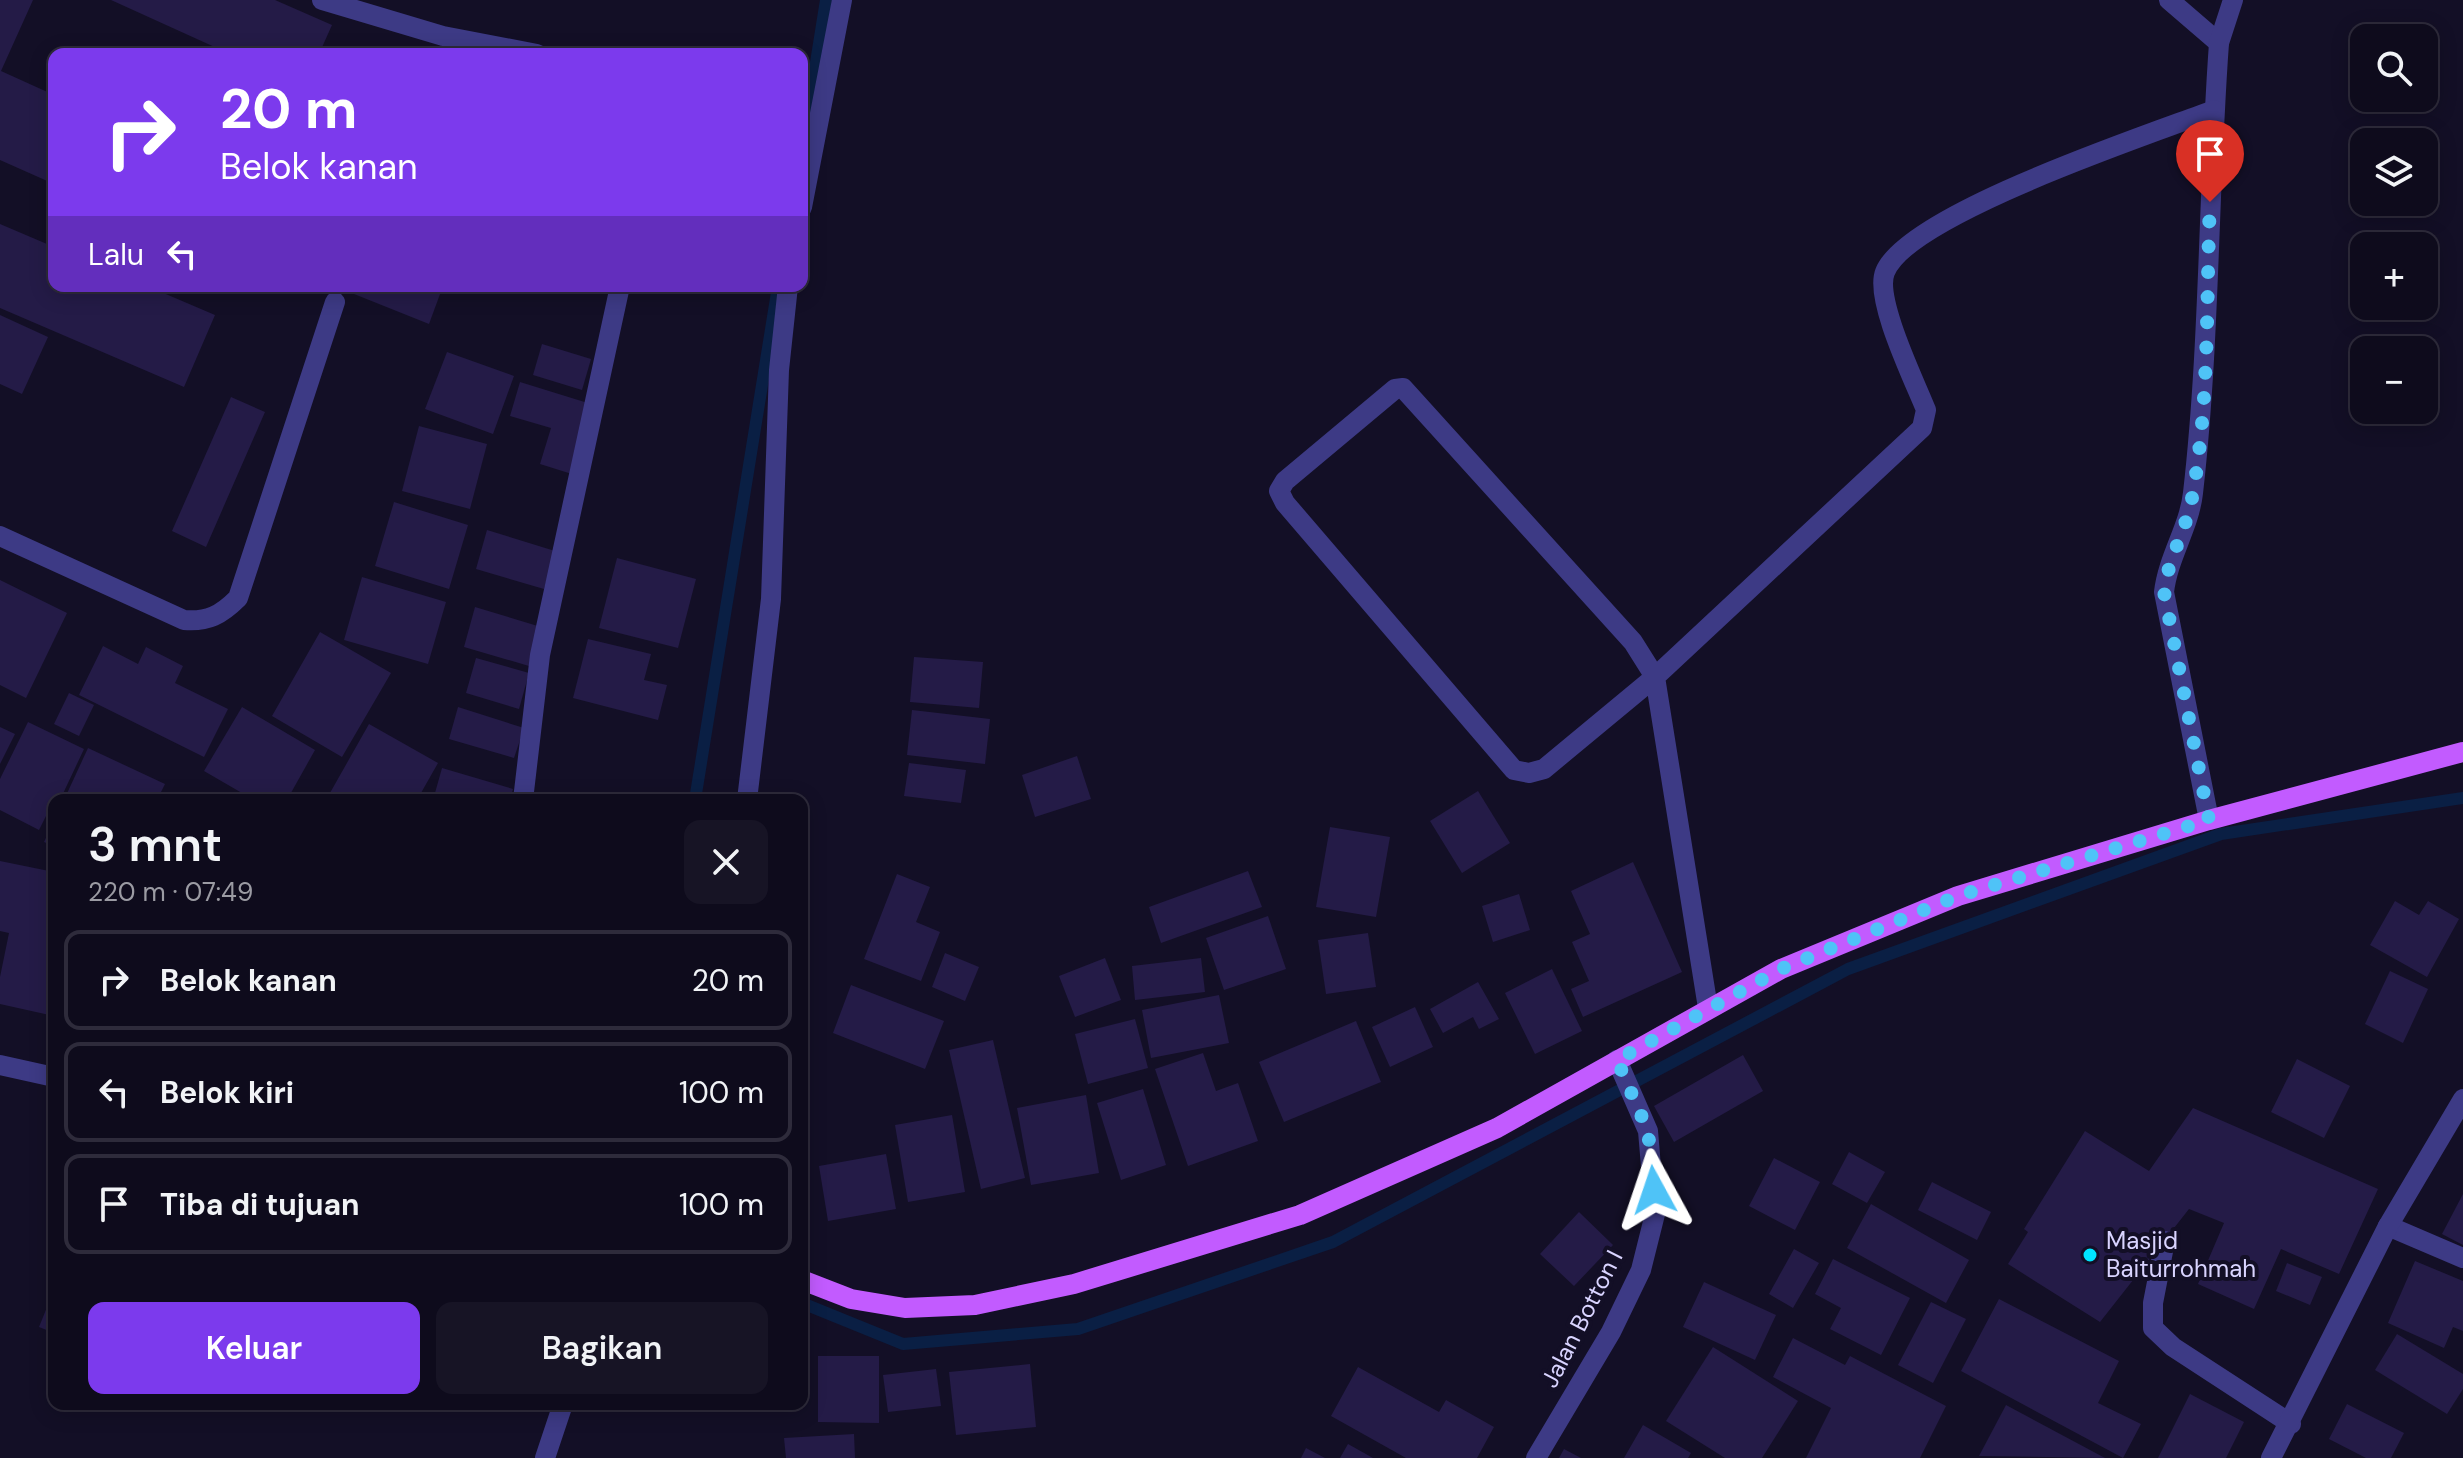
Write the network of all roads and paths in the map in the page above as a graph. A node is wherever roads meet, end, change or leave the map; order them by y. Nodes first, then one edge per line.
1 (322, 0) edge
2 (842, 0) edge
3 (2169, 0) edge
4 (2233, 0) edge
5 (2219, 43) junction
6 (506, 48) edge
7 (813, 104) edge
8 (2214, 110) junction
9 (808, 151) edge
10 (619, 292) edge
11 (787, 292) edge
12 (335, 302) dead end
13 (0, 536) edge
14 (1655, 677) junction
15 (2463, 752) edge
16 (524, 794) edge
17 (748, 794) edge
18 (2209, 820) junction
19 (1708, 1008) junction
20 (1617, 1060) junction
21 (0, 1065) edge
22 (48, 1076) edge
23 (2463, 1099) edge
24 (2388, 1226) junction
25 (2165, 1241) dead end
26 (2463, 1258) edge
27 (808, 1282) edge
28 (561, 1410) edge
29 (2291, 1424) junction
30 (545, 1458) edge
31 (1536, 1458) edge
32 (2271, 1458) edge

1 - 6 street
2 - 7 street
3 - 5 street
4 - 5 street
5 - 8 street
7 - 9 street
8 - 14 street
8 - 18 street
10 - 16 street
11 - 17 street
12 - 13 street
14 - 14 street
14 - 19 street
15 - 18 main road
18 - 19 main road
19 - 20 main road
20 - 27 main road
20 - 31 street, Jalan Botton I
21 - 22 street
23 - 24 street
24 - 26 street
24 - 29 street
25 - 29 street
28 - 30 street
29 - 32 street

